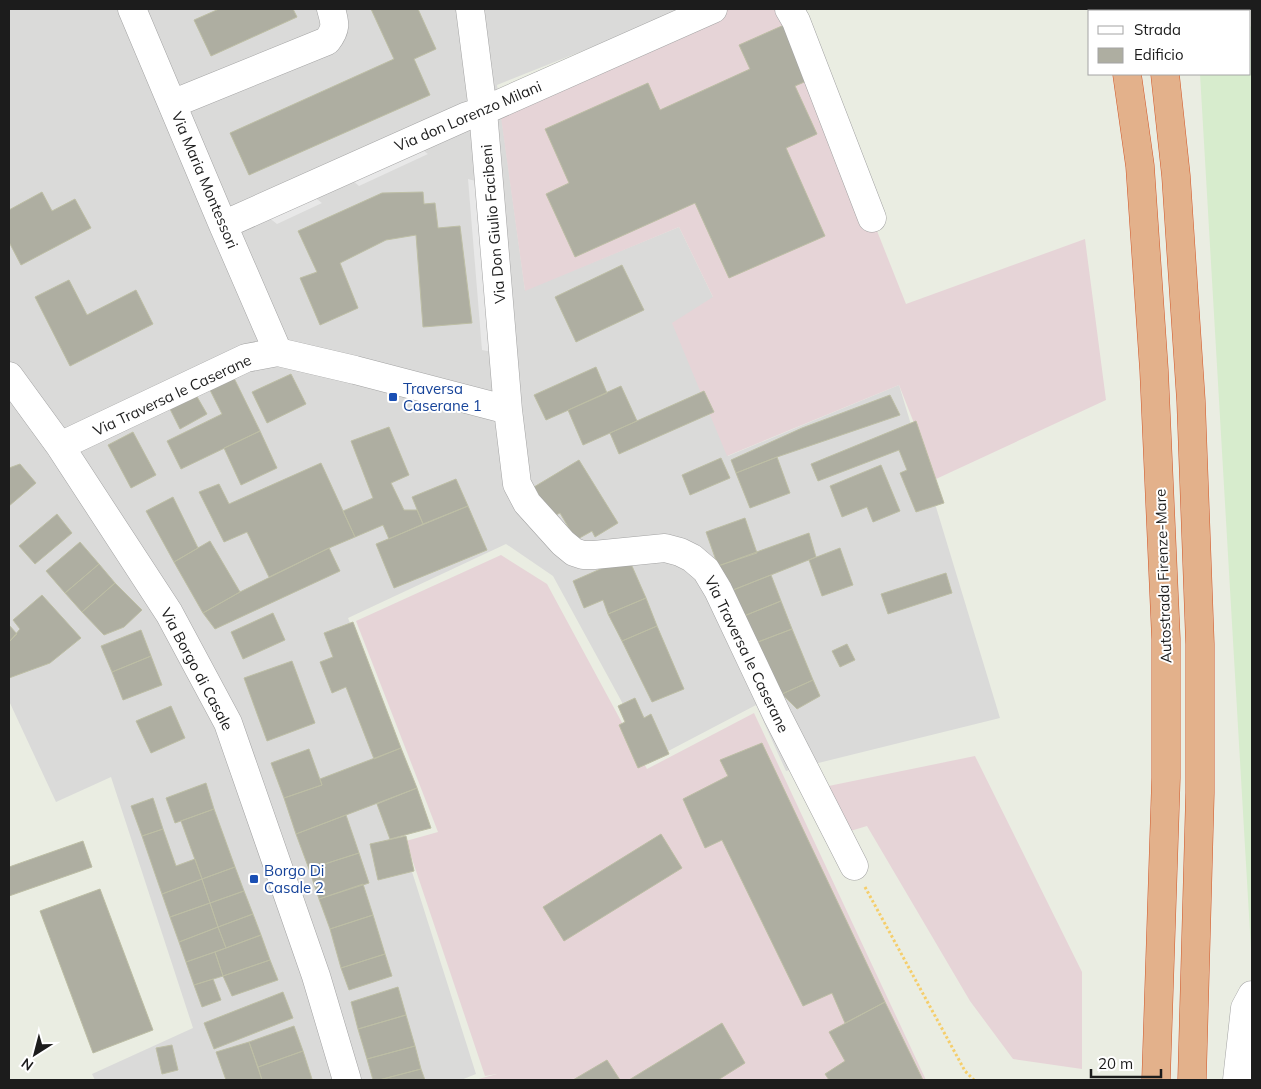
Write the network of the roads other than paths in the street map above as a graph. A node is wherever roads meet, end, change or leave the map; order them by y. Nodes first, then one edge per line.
1 (132, 9) edge
2 (331, 9) edge
3 (470, 9) edge
4 (713, 9) edge
5 (788, 9) edge
6 (1127, 75) edge
7 (1165, 75) edge
8 (172, 104) junction
9 (483, 111) junction
10 (872, 218) dead end
11 (223, 225) junction
12 (278, 352) junction
13 (9, 376) edge
14 (508, 410) junction
15 (60, 446) junction
16 (854, 866) road end
17 (1252, 995) edge
18 (347, 1080) edge
19 (1156, 1080) edge
20 (1192, 1080) edge
21 (1237, 1080) edge

1 - 8 street, Via Maria Montessori
2 - 8 street
3 - 9 street, Via Don Giulio Facibeni
4 - 9 street, Via don Lorenzo Milani
5 - 10 street
6 - 19 highway, Autostrada Firenze-Mare
7 - 20 highway
8 - 11 street, Via Maria Montessori
9 - 11 street, Via don Lorenzo Milani
9 - 14 street, Via Don Giulio Facibeni
11 - 12 street, Via Maria Montessori
12 - 14 street, Via Traversa le Caserane
12 - 15 street, Via Traversa le Caserane
13 - 15 street, Via Borgo di Casale
14 - 16 street, Via Traversa le Caserane
15 - 18 street, Via Borgo di Casale
17 - 21 street

